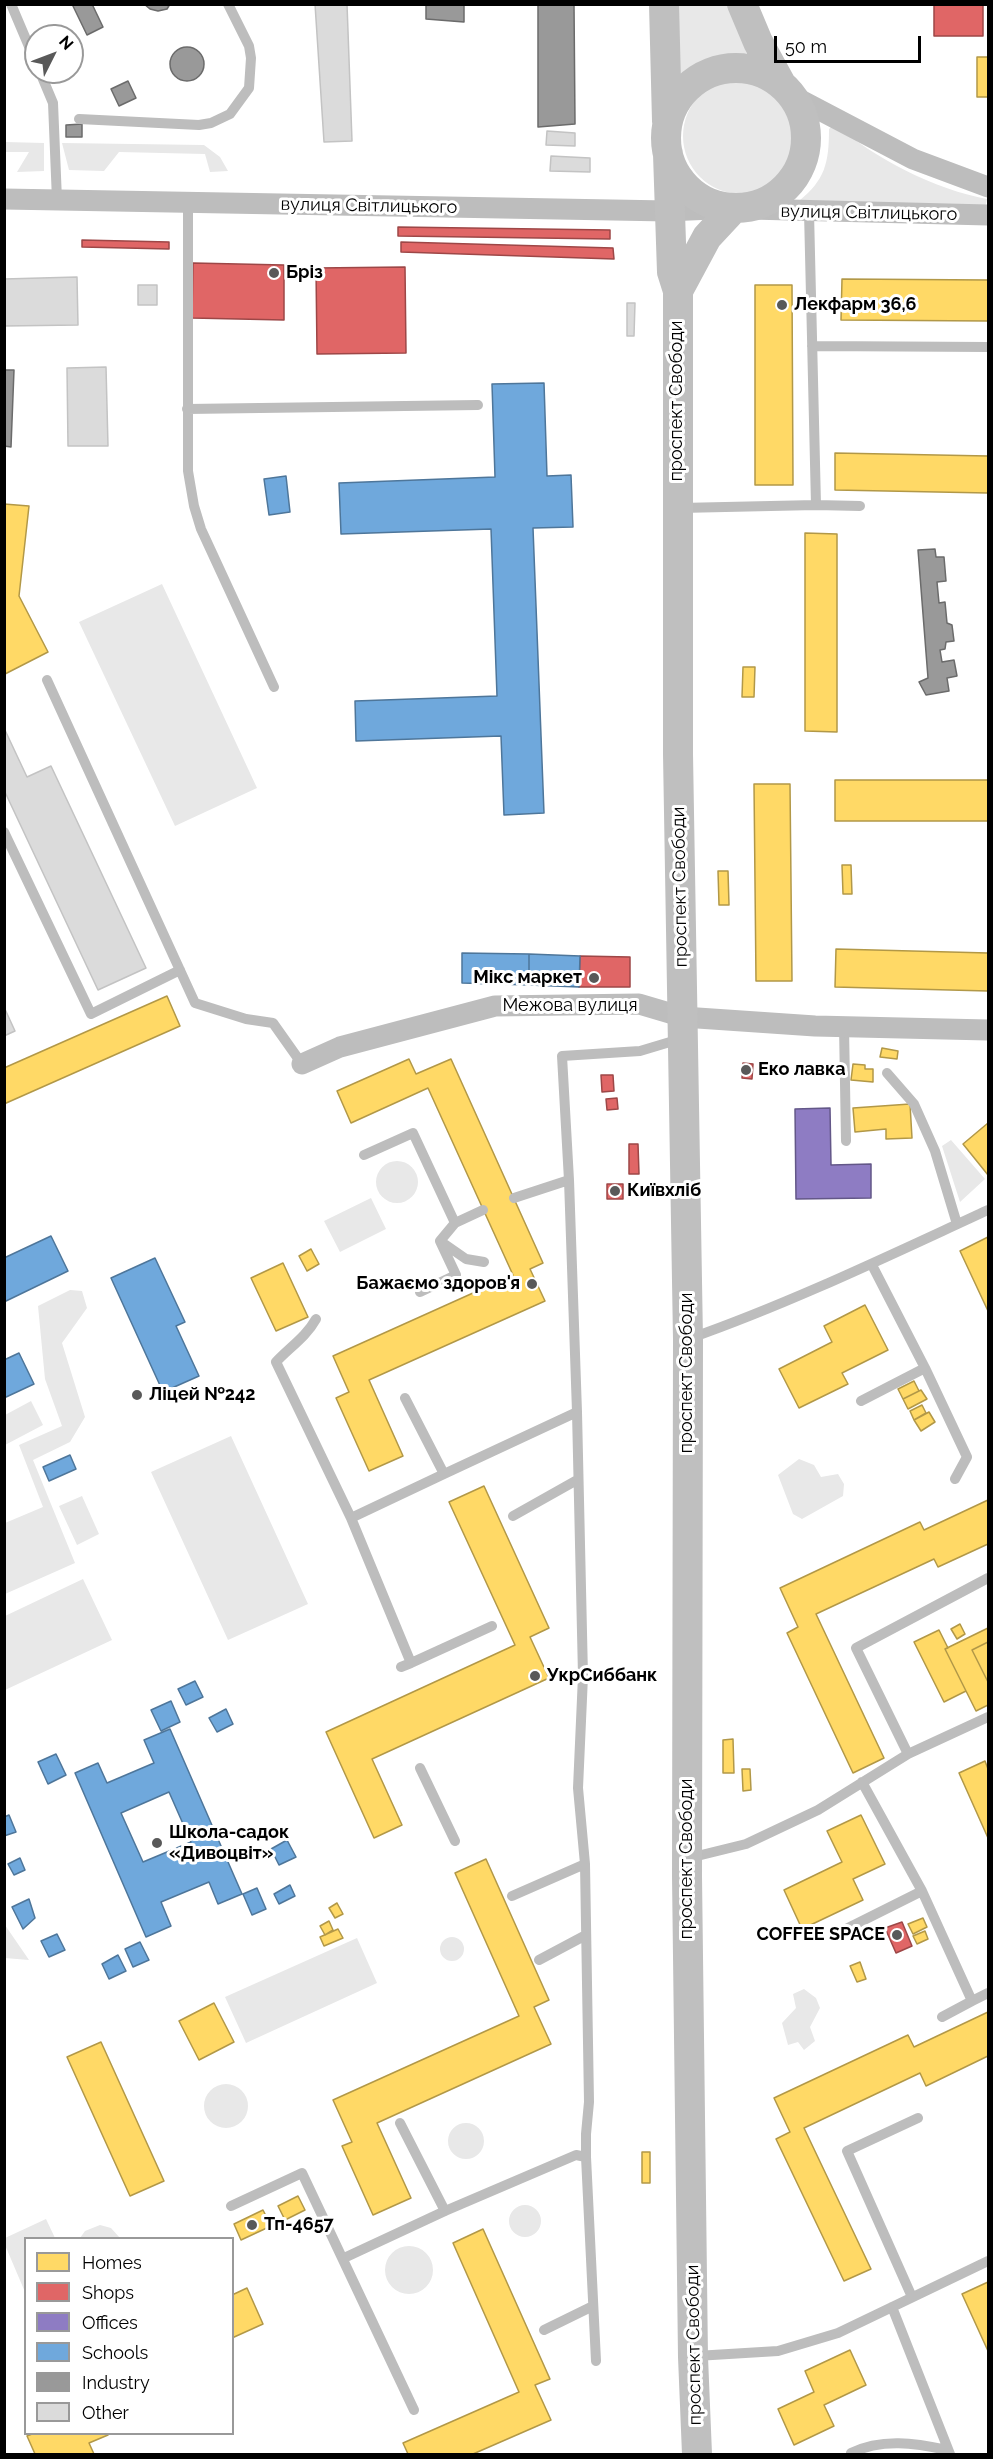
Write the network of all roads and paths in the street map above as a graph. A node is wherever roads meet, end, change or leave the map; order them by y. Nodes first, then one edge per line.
1 (11, 4) edge
2 (228, 4) edge
3 (664, 4) edge
4 (742, 4) edge
5 (24, 35) edge
6 (45, 84) edge
7 (786, 90) junction
8 (79, 119) dead end
9 (667, 140) junction
10 (988, 187) edge
11 (4, 199) edge
12 (57, 200) junction
13 (188, 202) junction
14 (742, 209) junction
15 (668, 211) junction
16 (809, 212) junction
17 (988, 215) edge
18 (678, 291) junction
19 (812, 346) junction
20 (988, 346) edge
21 (478, 405) dead end
22 (188, 409) junction
23 (816, 505) junction
24 (860, 506) dead end
25 (677, 508) junction
26 (47, 680) dead end
27 (274, 687) dead end
28 (4, 832) edge
29 (180, 970) junction
30 (844, 1026) junction
31 (683, 1028) junction
32 (988, 1030) edge
33 (302, 1064) joint
34 (887, 1073) dead end
35 (846, 1141) dead end
36 (364, 1155) dead end
37 (569, 1180) junction
38 (514, 1198) dead end
39 (483, 1210) dead end
40 (988, 1210) edge
41 (455, 1224) junction
42 (957, 1224) junction
43 (440, 1241) junction
44 (484, 1262) dead end
45 (872, 1264) junction
46 (420, 1292) dead end
47 (316, 1319) dead end
48 (688, 1339) junction
49 (925, 1368) junction
50 (405, 1398) dead end
51 (861, 1401) dead end
52 (577, 1412) junction
53 (444, 1474) junction
54 (955, 1479) dead end
55 (577, 1480) junction
56 (513, 1516) dead end
57 (351, 1518) junction
58 (988, 1578) edge
59 (492, 1626) dead end
60 (988, 1717) edge
61 (908, 1754) junction
62 (420, 1768) dead end
63 (862, 1782) junction
64 (455, 1841) dead end
65 (687, 1858) junction
66 (585, 1864) junction
67 (922, 1891) junction
68 (512, 1896) dead end
69 (836, 1934) dead end
70 (586, 1935) junction
71 (539, 1960) dead end
72 (988, 1993) edge
73 (972, 2001) junction
74 (942, 2017) dead end
75 (918, 2118) dead end
76 (400, 2123) dead end
77 (586, 2157) junction
78 (231, 2206) dead end
79 (446, 2211) junction
80 (344, 2258) junction
81 (988, 2261) edge
82 (912, 2298) junction
83 (593, 2306) junction
84 (892, 2307) junction
85 (544, 2330) dead end
86 (693, 2356) junction
87 (596, 2361) dead end
88 (414, 2410) dead end
89 (948, 2452) edge
90 (851, 2453) edge
91 (697, 2454) edge

1 - 5 lane
2 - 8 lane
3 - 9 street, проспект Свободи
4 - 7 street
6 - 12 lane
7 - 9 street
7 - 10 street, вулиця Світлицького
7 - 14 street
9 - 14 street
9 - 15 street, проспект Свободи
11 - 12 street, вулиця Світлицького
12 - 13 street, вулиця Світлицького
13 - 15 street, вулиця Світлицького
13 - 22 lane
14 - 15 street, вулиця Світлицького
14 - 16 street, вулиця Світлицького
14 - 18 street, проспект Свободи
15 - 18 street, проспект Свободи
16 - 17 street, вулиця Світлицького
16 - 19 lane
18 - 25 street, проспект Свободи
19 - 20 lane
19 - 23 lane
21 - 22 lane
22 - 27 lane
23 - 24 lane
23 - 25 lane
25 - 31 street, проспект Свободи
26 - 29 lane
28 - 29 lane
29 - 33 lane
30 - 31 street, Межова вулиця
30 - 32 street, Межова вулиця
30 - 35 lane
31 - 33 street, Межова вулиця
31 - 37 lane
31 - 48 street, проспект Свободи
34 - 42 lane
36 - 41 lane
37 - 38 lane
37 - 52 lane
39 - 41 lane
40 - 42 lane
41 - 43 lane
42 - 45 lane
43 - 44 lane
43 - 46 lane
45 - 48 lane
45 - 49 lane
47 - 57 lane
48 - 65 street, проспект Свободи
49 - 51 lane
49 - 54 lane
50 - 53 lane
52 - 53 lane
52 - 55 lane
53 - 57 lane
55 - 56 lane
55 - 66 lane
57 - 59 lane
58 - 61 lane
60 - 61 lane
61 - 63 lane
62 - 64 lane
63 - 65 lane
63 - 67 lane
65 - 86 street, проспект Свободи
66 - 68 lane
66 - 70 lane
67 - 69 lane
67 - 73 lane
70 - 71 lane
70 - 77 lane
72 - 73 lane
73 - 74 lane
75 - 82 lane
76 - 79 lane
77 - 79 lane
77 - 83 lane
78 - 80 lane
79 - 80 lane
80 - 88 lane
81 - 82 lane
82 - 84 lane
83 - 85 lane
83 - 87 lane
84 - 86 lane
84 - 89 lane
86 - 91 street, проспект Свободи
89 - 90 lane

